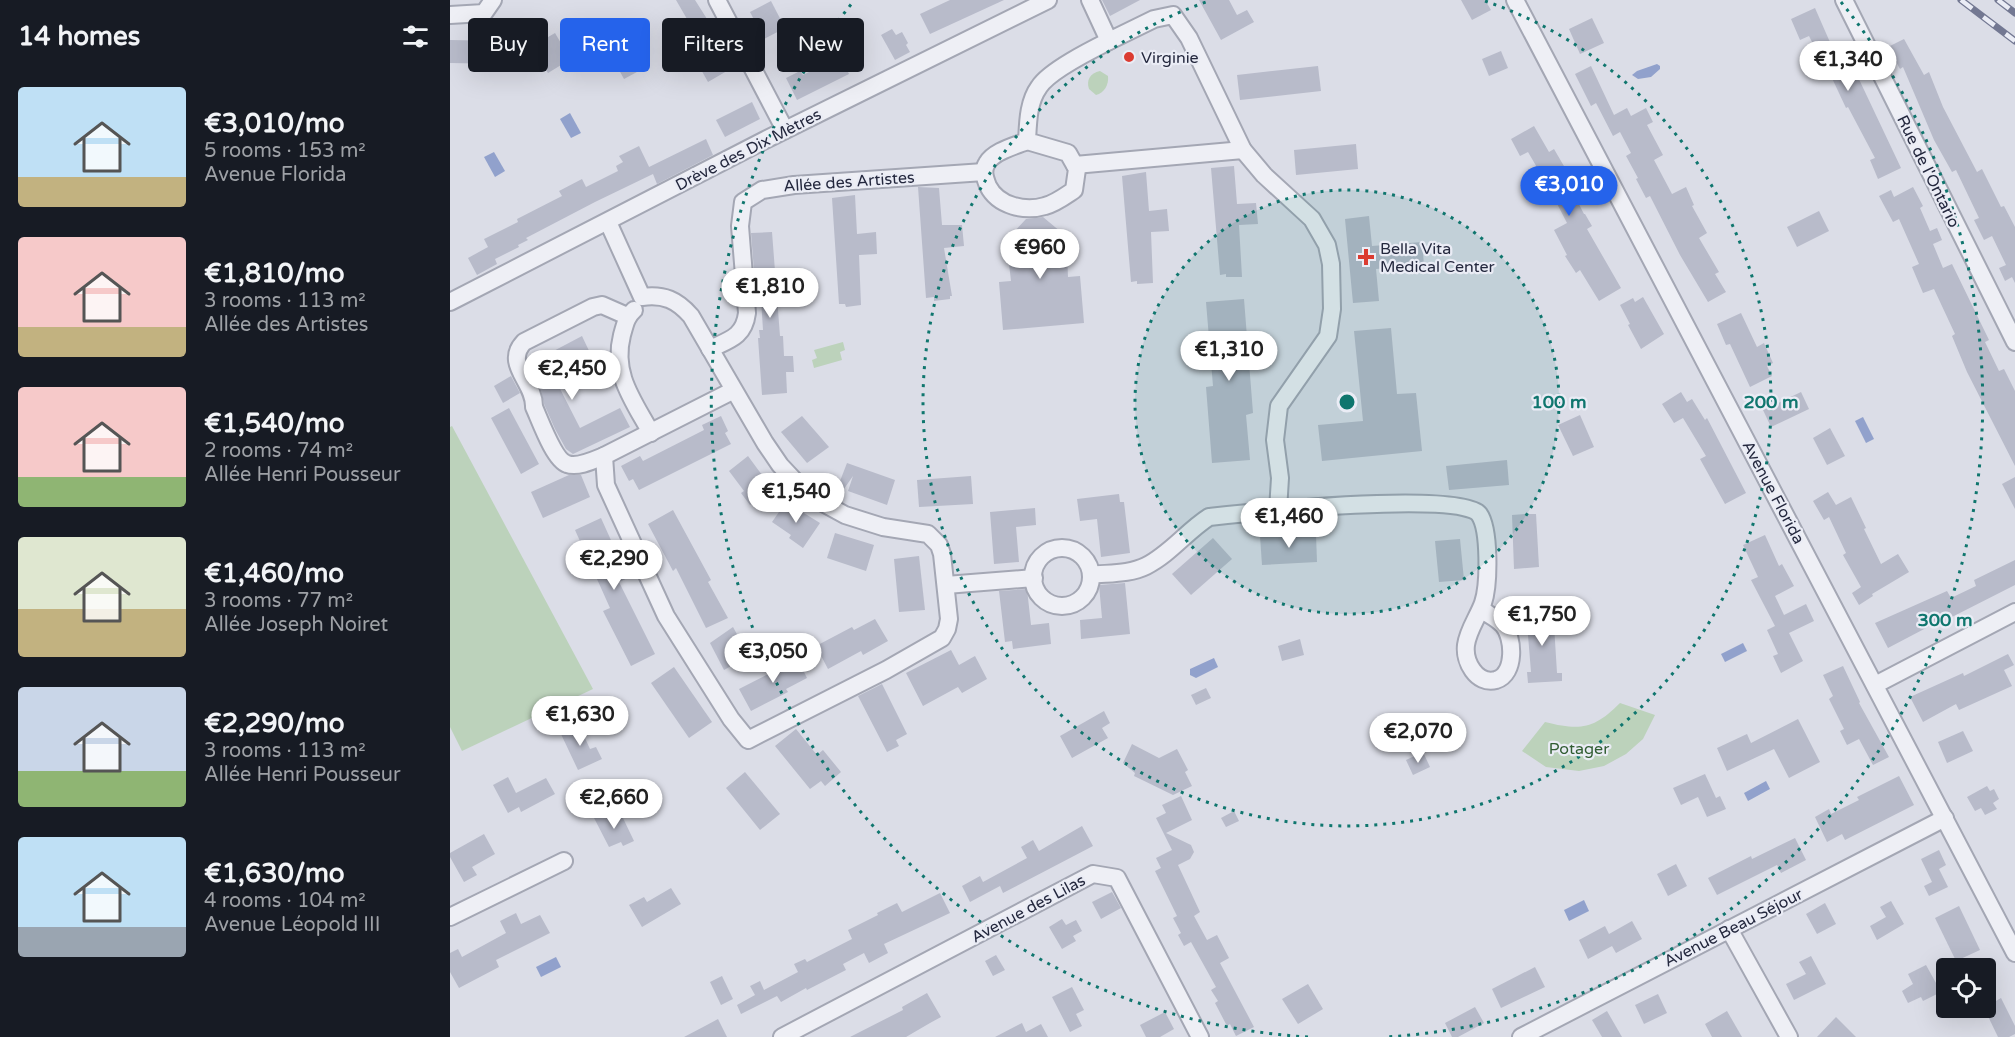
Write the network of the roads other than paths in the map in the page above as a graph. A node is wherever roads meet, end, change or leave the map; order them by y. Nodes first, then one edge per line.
1 (493, 0) edge
2 (717, 0) edge
3 (1048, 0) edge
4 (1090, 0) edge
5 (1515, 0) edge
6 (1844, 0) edge
7 (450, 15) edge
8 (1109, 41) junction
9 (785, 130) junction
10 (1027, 141) junction
11 (1244, 150) junction
12 (1075, 165) junction
13 (984, 172) junction
14 (608, 222) junction
15 (642, 297) junction
16 (450, 302) edge
17 (627, 316) junction
18 (2015, 342) edge
19 (710, 349) junction
20 (734, 390) junction
21 (651, 433) junction
22 (604, 456) junction
23 (1278, 510) junction
24 (1091, 575) junction
25 (1034, 578) junction
26 (946, 585) junction
27 (1481, 609) dead end
28 (2015, 612) edge
29 (1875, 685) junction
30 (1945, 818) junction
31 (564, 861) dead end
32 (450, 916) edge
33 (1729, 930) junction
34 (2015, 953) edge
35 (782, 1037) edge
36 (1200, 1037) edge
37 (1521, 1037) edge
38 (1789, 1037) edge

1 - 7 street
2 - 9 street
3 - 9 street, Drève des Dix Mètres
4 - 8 street
5 - 29 street, Avenue Florida
6 - 18 street, Rue de l'Ontario
8 - 10 street
8 - 11 street
9 - 14 street, Drève des Dix Mètres
10 - 12 street
10 - 13 street
11 - 12 street
11 - 23 street
12 - 13 street
13 - 19 street, Allée des Artistes
14 - 15 street
14 - 16 street, Drève des Dix Mètres
15 - 17 street
15 - 19 street
17 - 21 street
17 - 22 street
19 - 20 street
20 - 21 street
20 - 26 street
21 - 22 street
22 - 26 street
23 - 24 street
23 - 27 street
24 - 25 street
24 - 25 street
25 - 26 street
28 - 29 street
29 - 30 street, Avenue Florida
30 - 33 street, Avenue Beau Séjour
30 - 34 street, Avenue Florida
31 - 32 street
33 - 37 street, Avenue Beau Séjour
33 - 38 street
35 - 36 street, Avenue des Lilas

